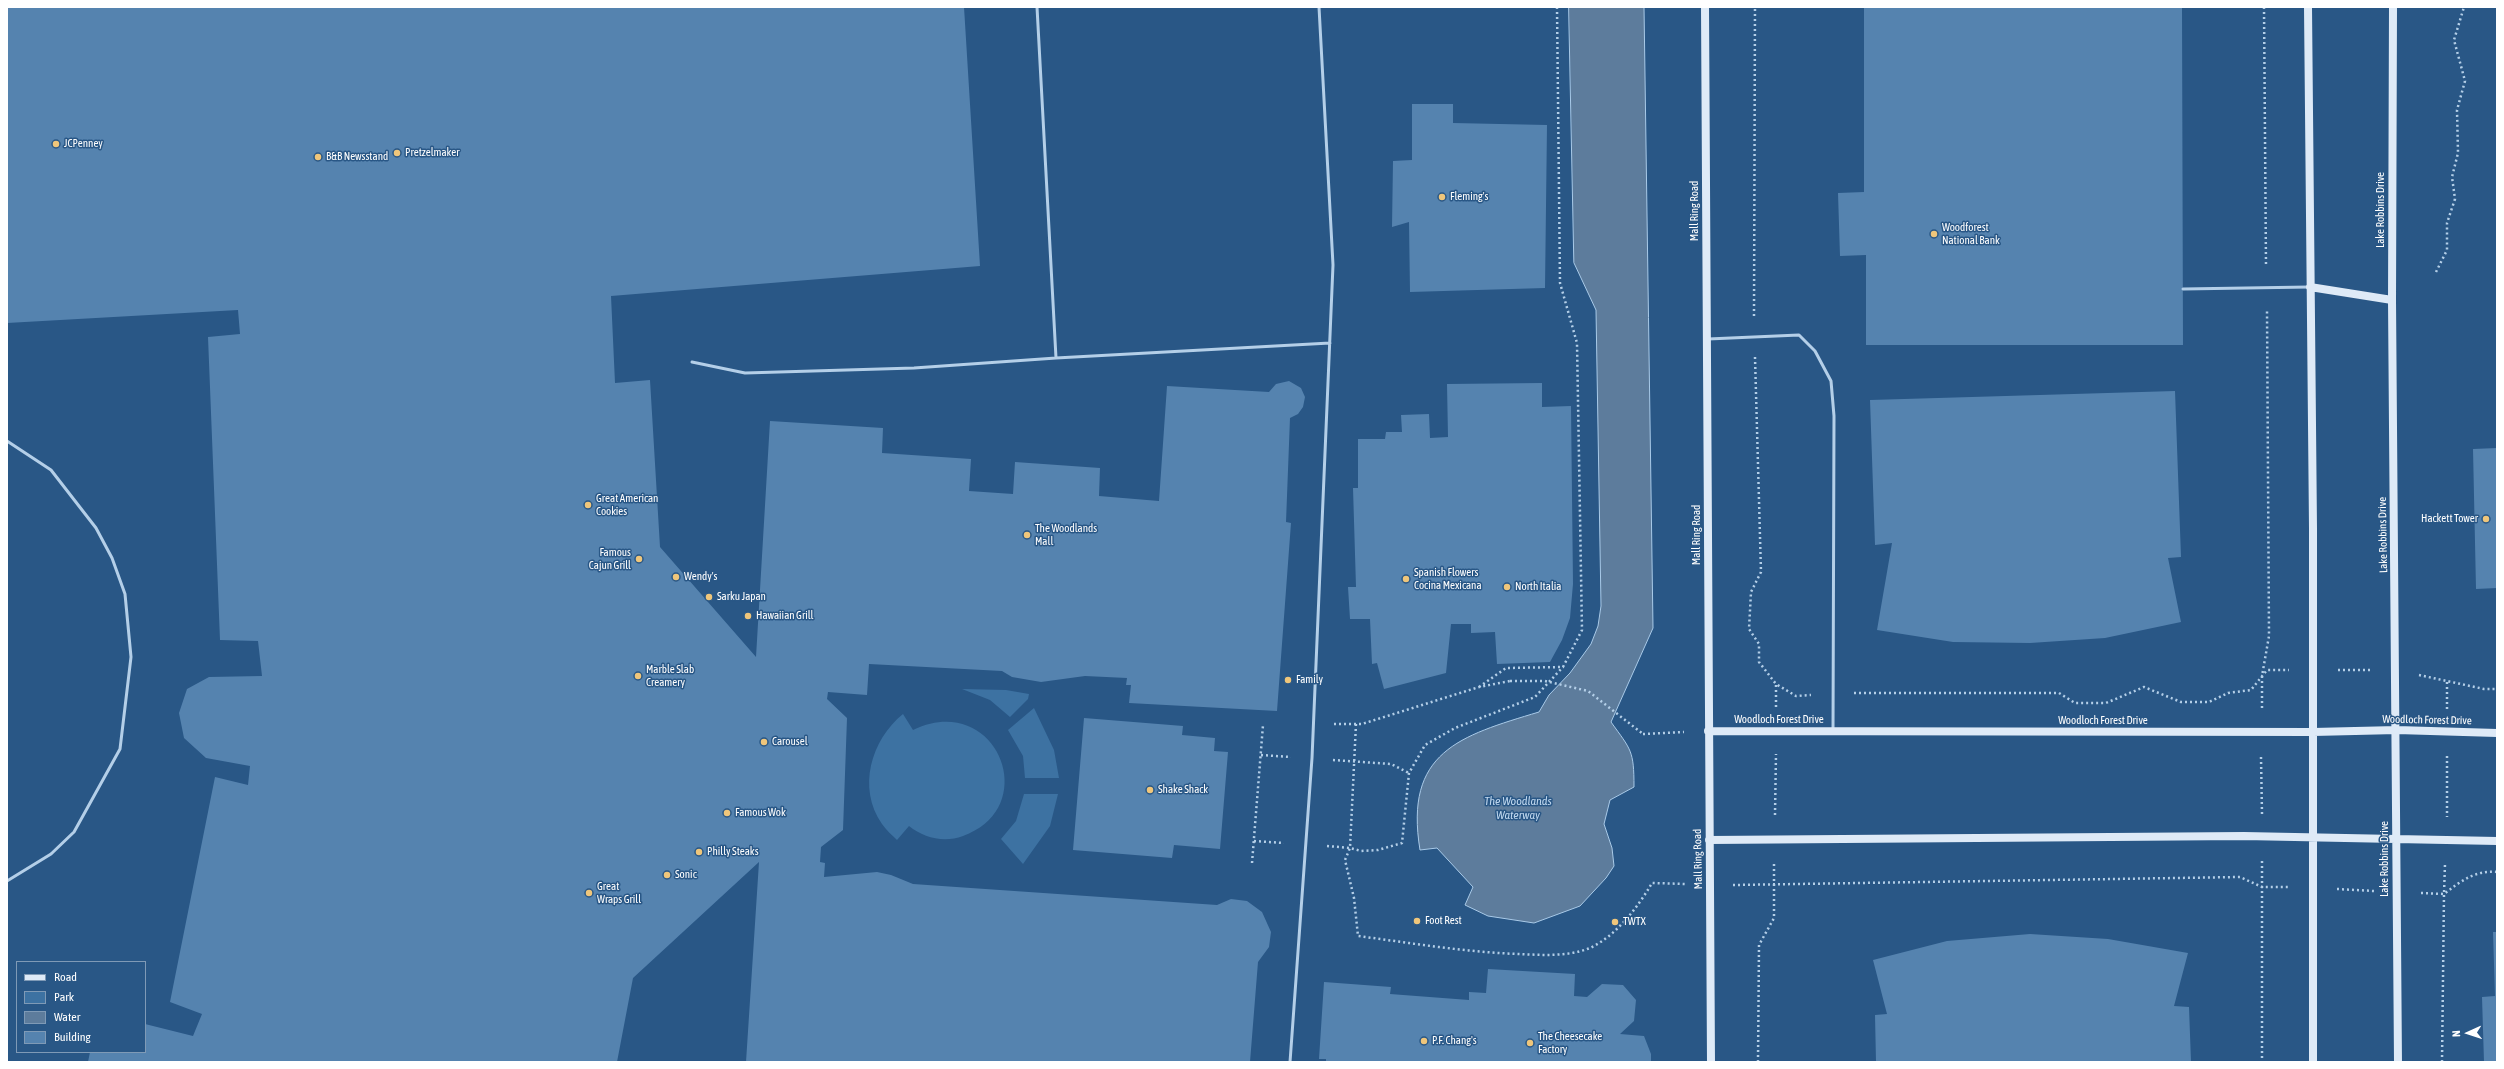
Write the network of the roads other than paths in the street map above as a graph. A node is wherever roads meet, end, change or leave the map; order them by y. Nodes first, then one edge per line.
1 (1037, 7) edge
2 (1319, 7) edge
3 (1705, 7) edge
4 (2308, 7) edge
5 (2393, 7) edge
6 (2310, 287) junction
7 (2182, 289) dead end
8 (2392, 300) junction
9 (1706, 339) junction
10 (1330, 343) junction
11 (1056, 358) junction
12 (692, 362) dead end
13 (7, 441) edge
14 (2397, 730) junction
15 (1708, 731) junction
16 (1833, 732) junction
17 (2313, 732) junction
18 (2497, 732) edge
19 (2314, 837) junction
20 (2395, 838) junction
21 (1709, 840) junction
22 (2497, 841) edge
23 (7, 880) edge
24 (1290, 1062) edge
25 (1711, 1062) edge
26 (2314, 1062) edge
27 (2398, 1062) edge

1 - 11 lane
2 - 10 lane
3 - 9 street, Mall Ring Road
4 - 6 street
5 - 8 street, Lake Robbins Drive
6 - 7 lane
6 - 8 street
6 - 17 street
8 - 14 street, Lake Robbins Drive
9 - 15 street, Mall Ring Road
9 - 16 lane
10 - 11 lane
10 - 24 lane
11 - 12 lane
13 - 23 lane
14 - 17 street, Woodloch Forest Drive
14 - 18 street, Woodloch Forest Drive
14 - 20 street, Lake Robbins Drive
15 - 16 street, Woodloch Forest Drive
15 - 21 street, Mall Ring Road
16 - 17 street, Woodloch Forest Drive
17 - 19 street
19 - 20 street
19 - 21 street
19 - 26 street
20 - 22 street
20 - 27 street, Lake Robbins Drive
21 - 25 street, Mall Ring Road

